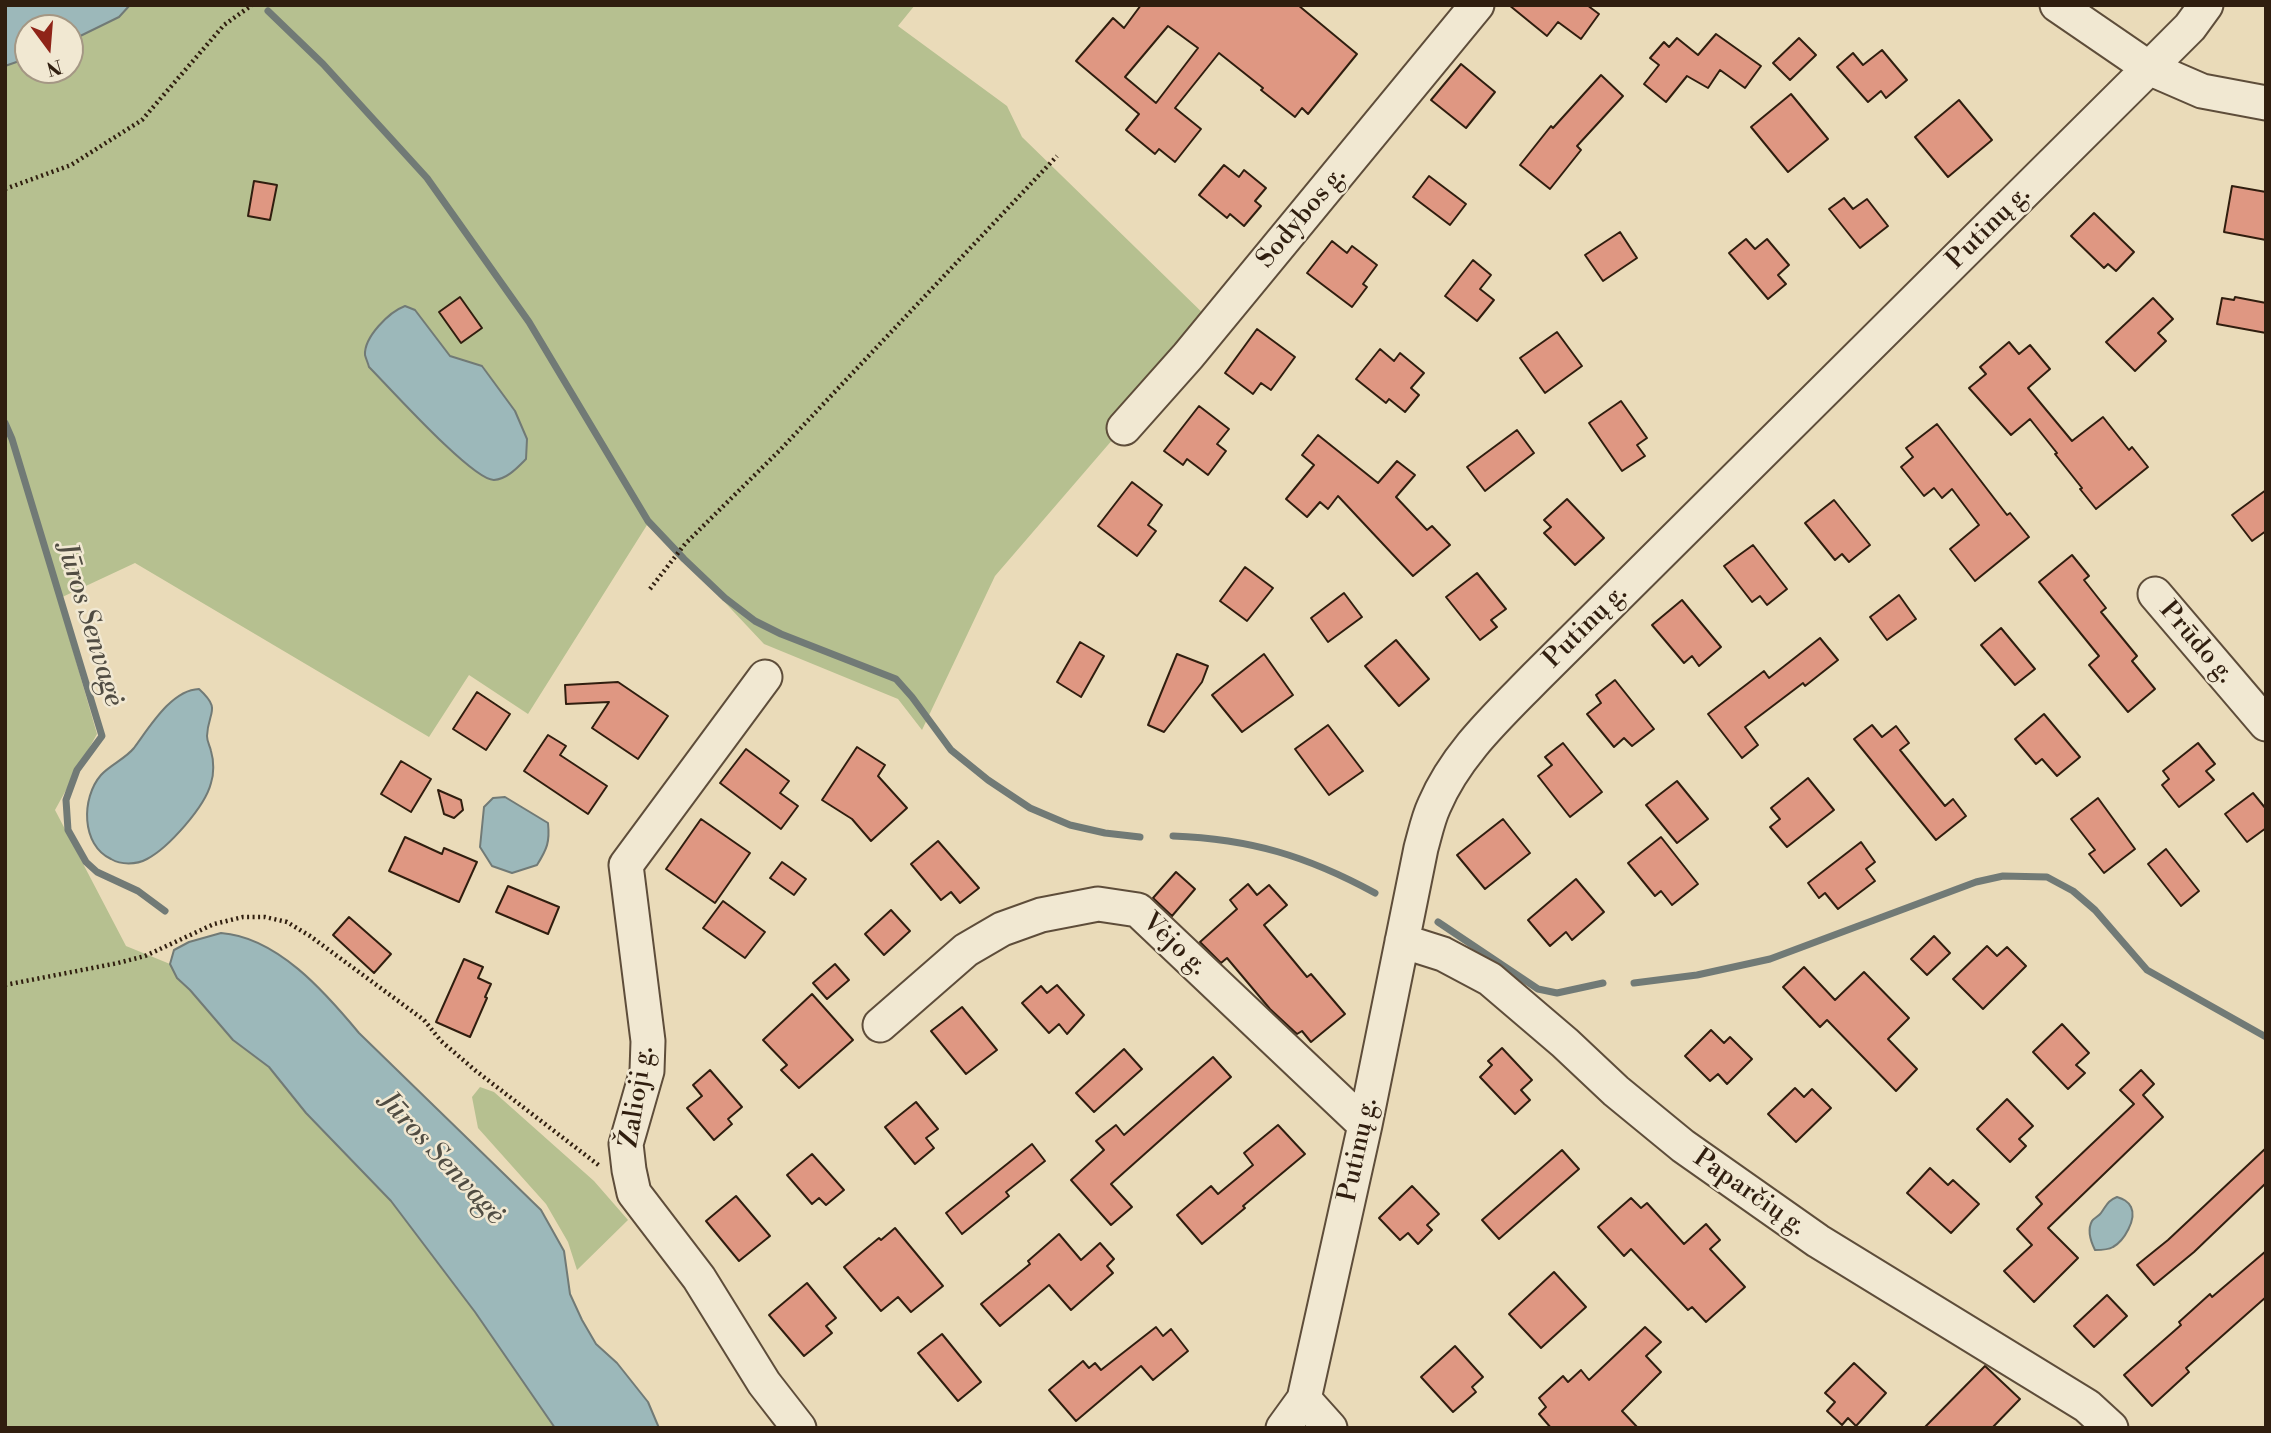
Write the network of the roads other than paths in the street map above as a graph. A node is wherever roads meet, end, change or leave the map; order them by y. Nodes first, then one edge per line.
1 (1477, 5) edge
2 (2057, 5) edge
3 (2206, 5) edge
4 (2149, 68) junction
5 (2266, 103) edge
6 (1124, 428) dead end
7 (2155, 594) dead end
8 (765, 677) dead end
9 (2266, 724) edge
10 (1402, 941) junction
11 (880, 1025) dead end
12 (1365, 1125) junction
13 (1304, 1399) junction
14 (799, 1428) edge
15 (1283, 1428) edge
16 (1330, 1428) edge
17 (2111, 1428) edge

1 - 6 street, Sodybos g.
2 - 4 street
3 - 4 street, Putinų g.
4 - 5 street
4 - 10 street, Putinų g.
7 - 9 street, Prūdo g.
8 - 14 street, Žalioji g.
10 - 12 street, Putinų g.
10 - 17 street, Paparčių g.
11 - 12 street, Vėjo g.
12 - 13 street, Putinų g.
13 - 15 street, Putinų g.
13 - 16 street

